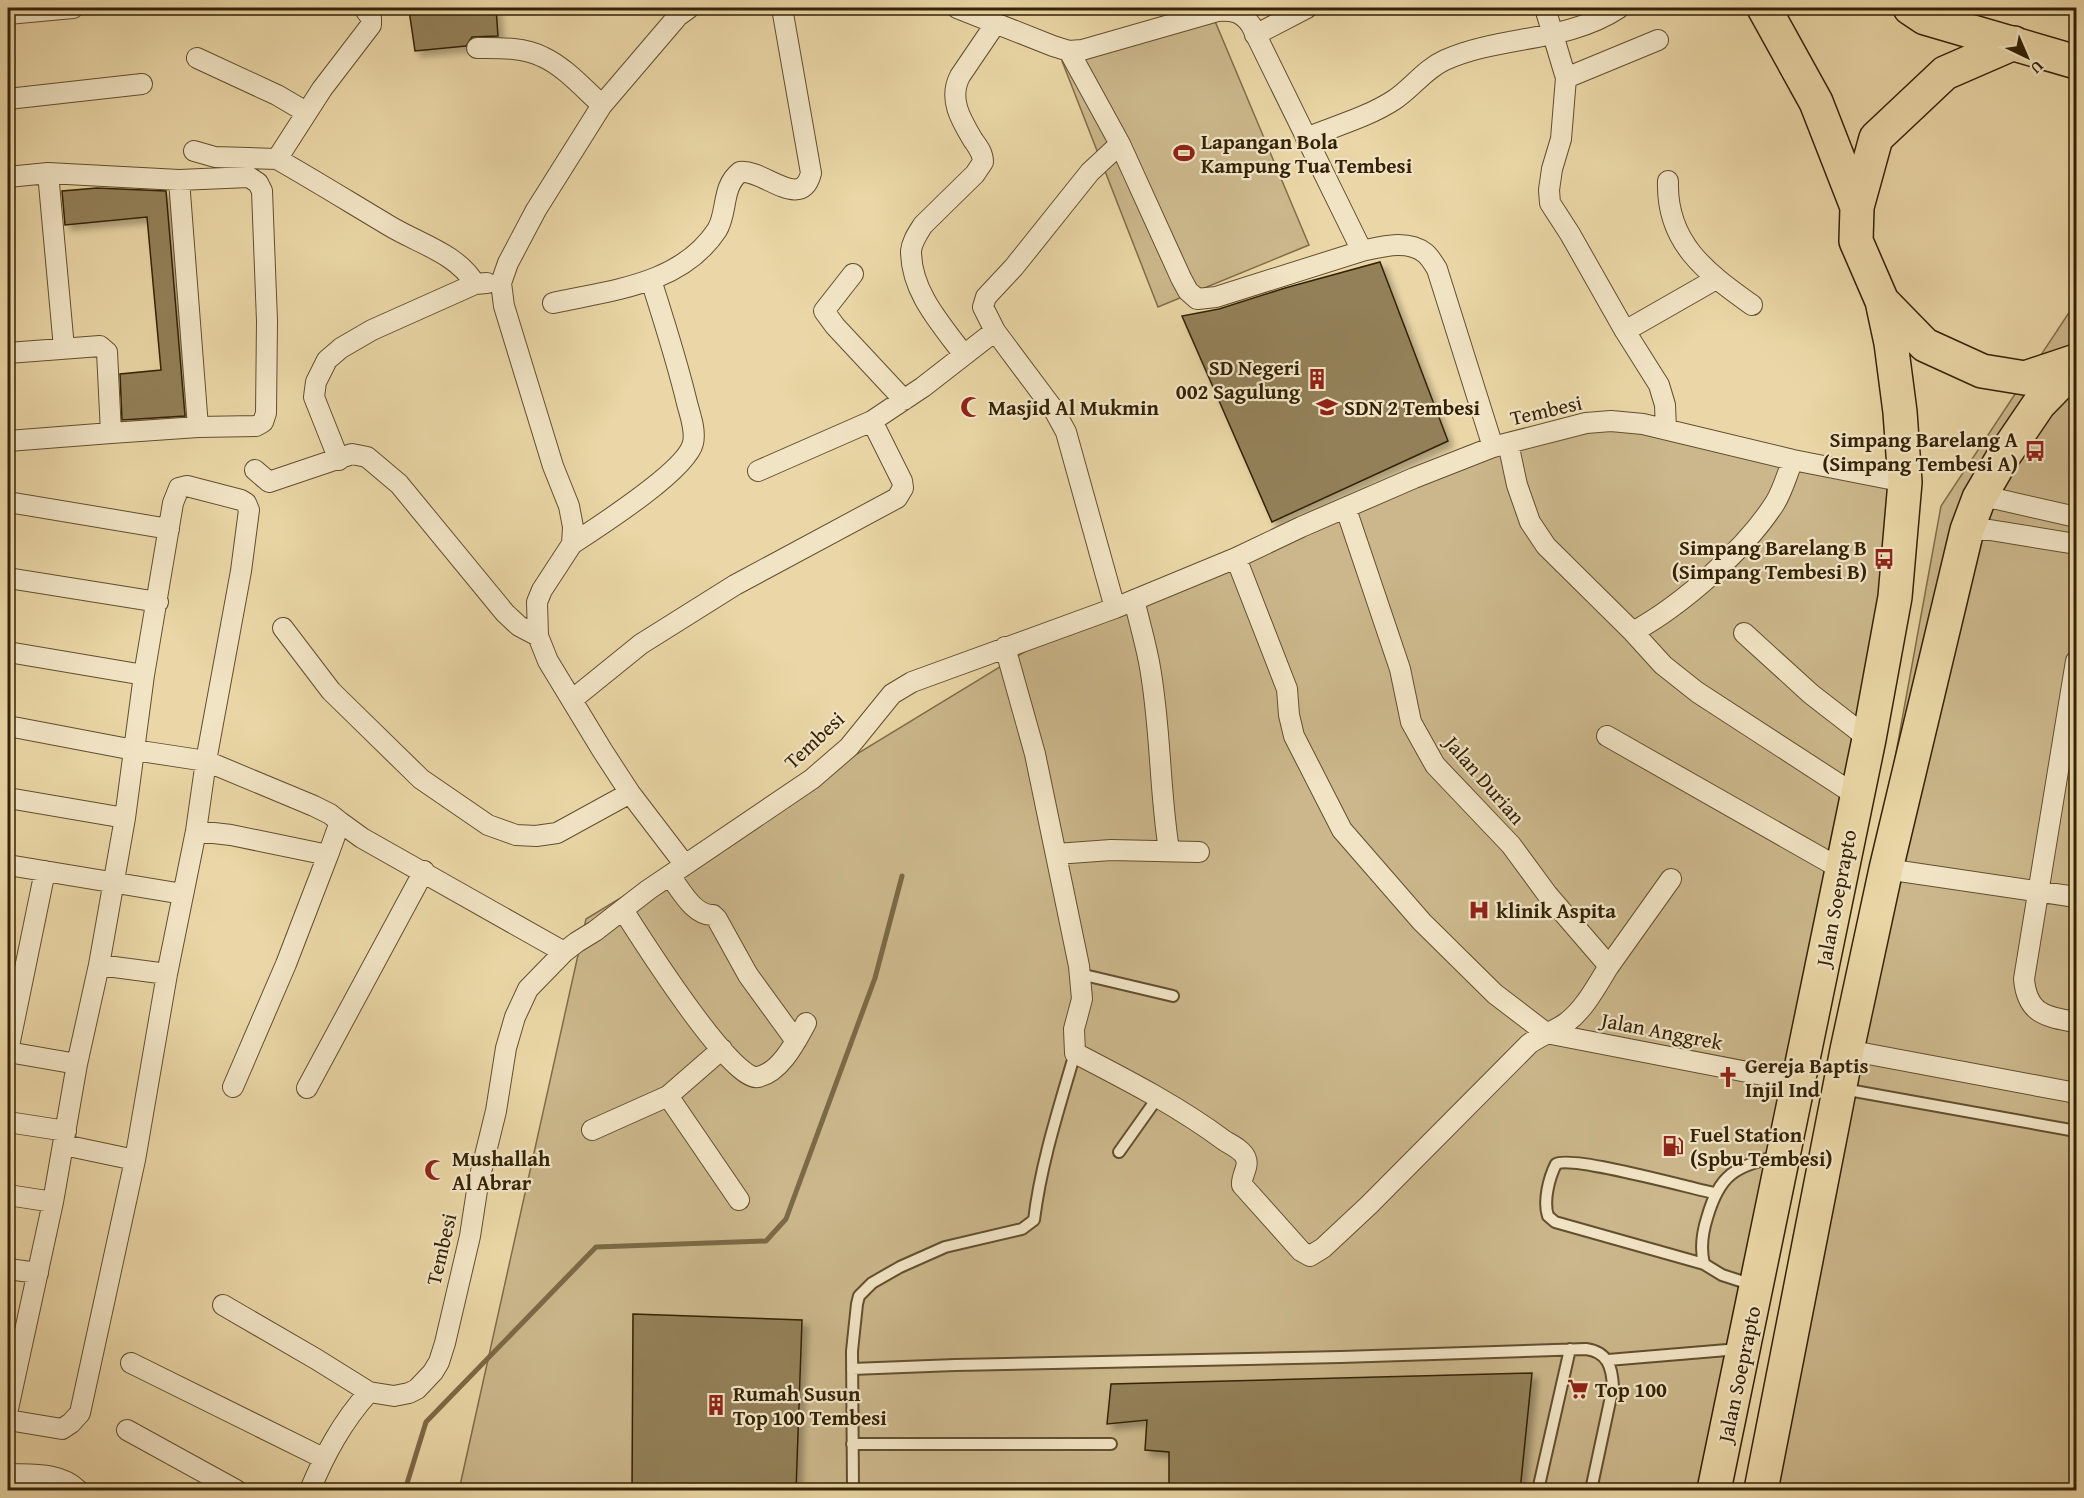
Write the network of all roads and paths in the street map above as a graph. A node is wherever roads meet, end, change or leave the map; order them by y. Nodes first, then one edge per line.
1 (73, 8) edge
2 (364, 8) edge
3 (689, 8) edge
4 (782, 8) edge
5 (957, 8) edge
6 (1307, 8) edge
7 (1545, 8) edge
8 (1619, 8) edge
9 (1764, 8) edge
10 (1910, 8) edge
11 (1187, 13) edge
12 (8, 14) edge
13 (996, 23) junction
14 (1255, 35) junction
15 (1552, 35) junction
16 (1658, 40) dead end
17 (2014, 44) junction
18 (477, 48) dead end
19 (1069, 51) junction
20 (197, 58) dead end
21 (2076, 62) edge
22 (1566, 78) junction
23 (142, 84) dead end
24 (8, 99) edge
25 (602, 105) junction
26 (306, 112) junction
27 (1306, 138) junction
28 (1120, 144) junction
29 (194, 151) dead end
30 (277, 159) junction
31 (48, 172) junction
32 (8, 177) edge
33 (179, 180) junction
34 (1668, 181) dead end
35 (1857, 207) junction
36 (1362, 250) junction
37 (853, 274) dead end
38 (1716, 279) junction
39 (651, 280) junction
40 (501, 283) junction
41 (475, 284) junction
42 (1881, 301) junction
43 (553, 303) dead end
44 (1752, 305) dead end
45 (995, 331) junction
46 (1625, 331) junction
47 (64, 348) junction
48 (8, 353) edge
49 (964, 355) junction
50 (2076, 361) edge
51 (2076, 366) edge
52 (904, 400) junction
53 (872, 421) junction
54 (198, 427) junction
55 (1666, 429) junction
56 (111, 433) junction
57 (8, 441) edge
58 (1501, 445) junction
59 (339, 460) junction
60 (1793, 460) junction
61 (255, 470) dead end
62 (758, 471) dead end
63 (1905, 482) junction
64 (1979, 498) junction
65 (8, 502) edge
66 (1346, 509) junction
67 (2076, 517) edge
68 (169, 530) junction
69 (1967, 530) junction
70 (572, 544) junction
71 (2076, 544) edge
72 (1236, 558) junction
73 (8, 578) edge
74 (1134, 600) junction
75 (158, 602) junction
76 (1115, 608) junction
77 (283, 628) dead end
78 (1633, 632) junction
79 (1744, 633) dead end
80 (538, 636) junction
81 (1005, 647) junction
82 (8, 652) edge
83 (2076, 661) edge
84 (144, 675) junction
85 (573, 699) junction
86 (8, 726) edge
87 (1607, 736) dead end
88 (1869, 739) junction
89 (134, 750) junction
90 (206, 761) junction
91 (630, 793) junction
92 (1857, 796) junction
93 (8, 798) edge
94 (125, 818) junction
95 (340, 822) junction
96 (202, 831) junction
97 (1169, 850) junction
98 (1199, 852) dead end
99 (1056, 854) junction
100 (328, 855) junction
101 (8, 865) edge
102 (1841, 869) junction
103 (1886, 869) junction
104 (678, 870) junction
105 (45, 871) junction
106 (423, 871) junction
107 (1671, 879) dead end
108 (112, 882) junction
109 (2039, 891) junction
110 (183, 894) junction
111 (2076, 897) edge
112 (623, 910) junction
113 (564, 952) junction
114 (99, 965) junction
115 (1609, 966) junction
116 (167, 974) junction
117 (1080, 974) junction
118 (1173, 996) dead end
119 (2076, 1022) edge
120 (806, 1023) dead end
121 (1546, 1033) junction
122 (796, 1041) junction
123 (722, 1049) junction
124 (1847, 1050) junction
125 (8, 1051) edge
126 (1075, 1053) junction
127 (77, 1064) junction
128 (1799, 1082) junction
129 (233, 1087) dead end
130 (307, 1088) dead end
131 (1839, 1088) junction
132 (2076, 1093) edge
133 (668, 1096) junction
134 (1158, 1097) junction
135 (8, 1122) edge
136 (592, 1130) dead end
137 (2076, 1131) edge
138 (65, 1138) junction
139 (1119, 1152) dead end
140 (1785, 1155) junction
141 (135, 1160) junction
142 (1714, 1193) junction
143 (8, 1195) edge
144 (739, 1200) dead end
145 (52, 1202) junction
146 (1704, 1264) junction
147 (8, 1269) edge
148 (38, 1274) junction
149 (1756, 1286) junction
150 (223, 1305) dead end
151 (15, 1345) edge
152 (1744, 1348) junction
153 (1570, 1349) junction
154 (1608, 1360) junction
155 (131, 1363) dead end
156 (852, 1369) junction
157 (369, 1392) junction
158 (8, 1409) edge
159 (8, 1420) edge
160 (127, 1430) dead end
161 (852, 1444) junction
162 (1111, 1444) dead end
163 (323, 1458) junction
164 (8, 1474) edge
165 (78, 1491) edge
166 (236, 1491) edge
167 (310, 1491) edge
168 (853, 1491) edge
169 (1538, 1491) edge
170 (1591, 1491) edge
171 (1714, 1491) edge
172 (1761, 1491) edge

1 - 12 street
2 - 26 street
3 - 25 street
4 - 39 street
5 - 13 street
6 - 14 street
7 - 15 street
8 - 15 street
9 - 35 highway
10 - 17 highway
11 - 14 street
11 - 19 street
13 - 19 street
13 - 49 street
14 - 27 street
15 - 22 street
15 - 27 street
16 - 22 street
17 - 21 highway
17 - 35 highway
18 - 25 street
19 - 28 street
20 - 26 street
22 - 46 street
23 - 24 street
25 - 40 street
26 - 30 street
27 - 36 street
28 - 36 street
28 - 45 street
29 - 30 street
30 - 41 street
31 - 32 street
31 - 33 street
31 - 47 street
33 - 54 street
33 - 54 street
34 - 38 street
35 - 42 highway
36 - 58 street
37 - 52 street
38 - 44 street
38 - 46 street
39 - 43 street
39 - 70 street
40 - 41 street
40 - 70 street
41 - 59 street
42 - 50 highway
42 - 63 highway, Jalan Soeprapto
45 - 49 street
45 - 76 street
46 - 55 street
47 - 48 street
47 - 56 street
49 - 52 street
51 - 64 highway, Jalan Soeprapto
52 - 53 street
53 - 62 street
53 - 85 street
54 - 56 street
55 - 58 street, Tembesi
55 - 60 street, Tembesi
56 - 57 street
58 - 66 street, Tembesi
58 - 78 street
59 - 61 street
59 - 80 street
60 - 63 street, Tembesi
60 - 78 street
63 - 88 highway, Jalan Soeprapto
64 - 67 street
64 - 69 highway, Jalan Soeprapto
65 - 68 street
66 - 72 street, Tembesi
66 - 115 street, Jalan Durian
68 - 75 street
68 - 90 street
69 - 71 street
69 - 103 highway, Jalan Soeprapto
70 - 80 street
72 - 74 street, Tembesi
72 - 121 street, Jalan Anggrek
73 - 75 street
74 - 76 street, Tembesi
74 - 97 street
75 - 84 street
76 - 81 street, Tembesi
77 - 91 street
78 - 92 street
79 - 88 street
80 - 85 street
81 - 99 street
81 - 104 street, Tembesi
82 - 84 street
83 - 109 street
84 - 89 street
85 - 91 street
86 - 89 street
87 - 102 street
88 - 92 highway, Jalan Soeprapto
89 - 90 street
89 - 94 street
90 - 95 street
90 - 96 street
91 - 104 street
92 - 102 highway, Jalan Soeprapto
93 - 94 street
94 - 108 street
95 - 100 street
95 - 106 street
96 - 100 street
96 - 110 street
97 - 98 street
97 - 99 street
99 - 117 street
100 - 129 street
101 - 105 street
102 - 128 highway, Jalan Soeprapto
103 - 109 street
103 - 124 highway, Jalan Soeprapto
104 - 112 street, Tembesi
104 - 122 street
105 - 108 street
105 - 125 street
106 - 113 street
106 - 130 street
107 - 115 street
108 - 110 street
108 - 114 street
109 - 111 street
109 - 119 street
110 - 116 street
112 - 113 street, Tembesi
112 - 123 street
113 - 157 street, Tembesi
114 - 116 street
114 - 127 street
115 - 121 street
116 - 141 street
117 - 118 lane
117 - 126 street
120 - 122 street
121 - 128 street, Jalan Anggrek
121 - 134 street
122 - 123 street
123 - 133 street
124 - 131 highway, Jalan Soeprapto
124 - 132 street
125 - 127 street
126 - 134 street
126 - 156 lane
127 - 138 street
128 - 140 highway, Jalan Soeprapto
131 - 137 lane
131 - 172 highway, Jalan Soeprapto
133 - 136 street
133 - 144 street
134 - 139 lane
135 - 138 street
138 - 141 street
138 - 145 street
140 - 142 lane
140 - 149 highway, Jalan Soeprapto
141 - 159 street
142 - 146 lane
142 - 146 lane
143 - 145 street
145 - 148 street
146 - 149 lane
147 - 148 street
148 - 151 street
149 - 152 highway, Jalan Soeprapto
150 - 157 street
151 - 158 street
152 - 154 lane
152 - 171 highway, Jalan Soeprapto
153 - 154 lane
153 - 156 lane
153 - 169 lane
154 - 170 lane
155 - 163 street
156 - 161 lane
157 - 163 street
160 - 166 street
161 - 162 lane
161 - 168 lane
163 - 167 street
164 - 165 street

